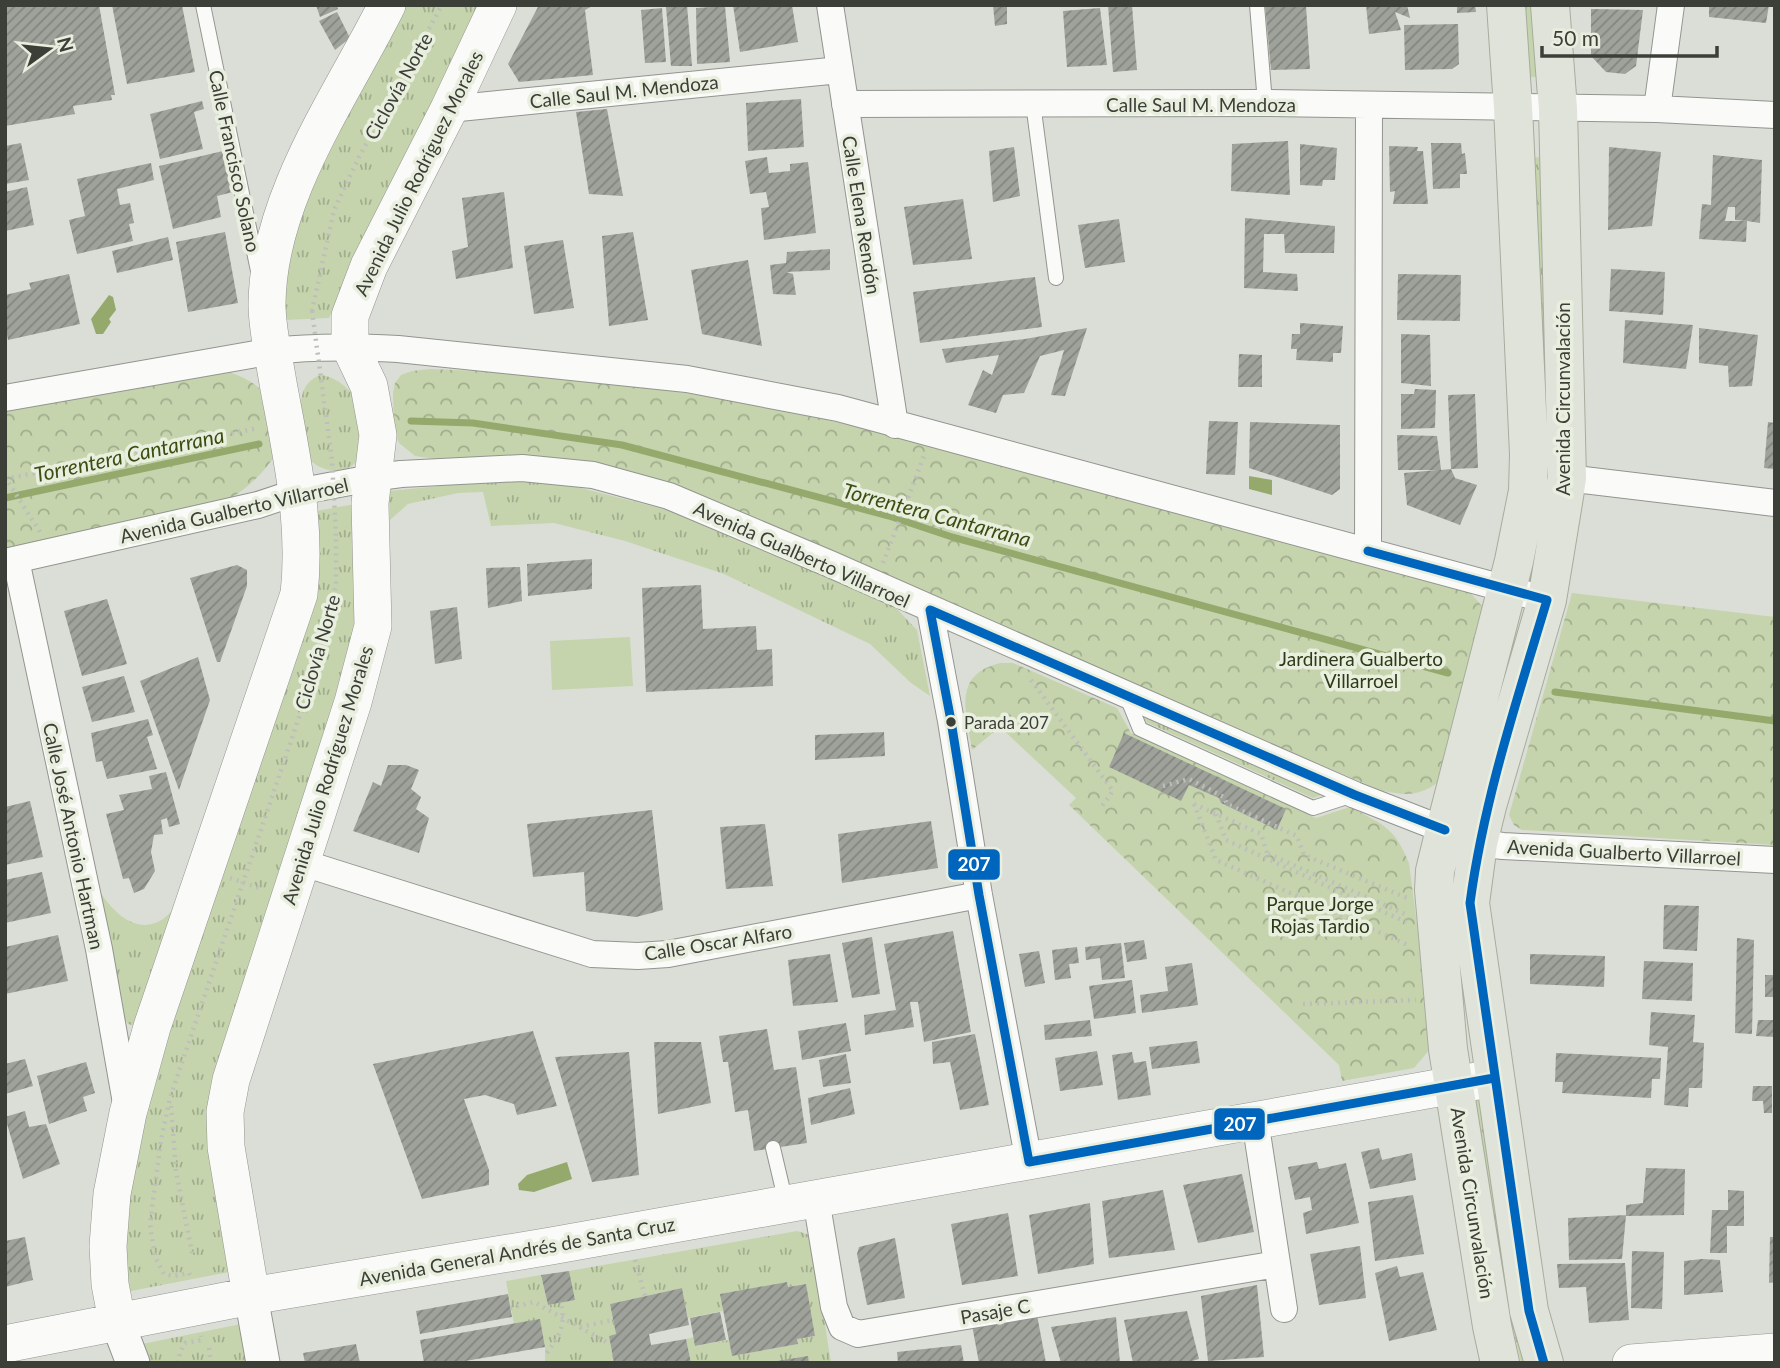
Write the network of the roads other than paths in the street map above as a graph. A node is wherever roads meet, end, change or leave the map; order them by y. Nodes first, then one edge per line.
1 (203, 5) edge
2 (387, 5) edge
3 (498, 5) edge
4 (830, 5) edge
5 (1257, 5) edge
6 (1506, 5) edge
7 (1550, 5) edge
8 (1671, 5) edge
9 (840, 70) junction
10 (1033, 103) junction
11 (1265, 103) junction
12 (845, 104) junction
13 (1369, 105) junction
14 (1513, 107) junction
15 (449, 109) junction
16 (1558, 109) junction
17 (1657, 109) junction
18 (1775, 115) edge
19 (1056, 278) dead end
20 (271, 334) junction
21 (350, 346) junction
22 (5, 398) edge
23 (895, 425) junction
24 (372, 478) junction
25 (1567, 478) junction
26 (298, 492) junction
27 (1775, 503) edge
28 (1368, 551) junction
29 (11, 561) edge
30 (1506, 589) junction
31 (1547, 600) junction
32 (930, 610) junction
33 (1462, 837) junction
34 (1775, 860) edge
35 (300, 862) junction
36 (979, 895) junction
37 (1494, 1078) junction
38 (1454, 1084) junction
39 (128, 1113) junction
40 (1255, 1120) junction
41 (773, 1148) dead end
42 (1029, 1162) junction
43 (801, 1202) junction
44 (1277, 1264) junction
45 (251, 1296) junction
46 (1284, 1309) dead end
47 (117, 1321) junction
48 (5, 1344) edge
49 (1775, 1352) edge
50 (133, 1363) edge
51 (263, 1363) edge
52 (1500, 1363) edge
53 (1544, 1363) edge
54 (1631, 1363) edge

1 - 20 lane, Calle Francisco Solano
2 - 20 main road
3 - 15 main road, Avenida Julio Rodríguez Morales
4 - 9 street, Calle Elena Rendón
5 - 11 lane
6 - 14 highway, Avenida Circunvalación
7 - 16 highway, Avenida Circunvalación
8 - 17 street
9 - 12 street, Calle Elena Rendón
9 - 15 street, Calle Saul M. Mendoza
10 - 11 street, Calle Saul M. Mendoza
10 - 12 street, Calle Saul M. Mendoza
10 - 19 lane
11 - 13 street, Calle Saul M. Mendoza
12 - 23 street, Calle Elena Rendón
13 - 14 street, Calle Saul M. Mendoza
13 - 28 street
14 - 16 street, Calle Saul M. Mendoza
14 - 30 highway, Avenida Circunvalación
15 - 21 main road, Avenida Julio Rodríguez Morales
16 - 17 street, Calle Saul M. Mendoza
16 - 25 highway, Avenida Circunvalación
17 - 18 street, Calle Saul M. Mendoza
20 - 21 street
20 - 22 street
20 - 26 main road
21 - 23 street
21 - 24 main road, Avenida Julio Rodríguez Morales
23 - 28 street
24 - 26 street, Avenida Gualberto Villarroel
24 - 32 street, Avenida Gualberto Villarroel
24 - 35 main road, Avenida Julio Rodríguez Morales
25 - 27 street
25 - 31 highway, Avenida Circunvalación
26 - 29 street, Avenida Gualberto Villarroel
26 - 39 main road
28 - 30 street
29 - 39 street, Calle José Antonio Hartman
30 - 31 street
30 - 33 highway, Avenida Circunvalación
31 - 33 highway, Avenida Circunvalación
32 - 33 street, Avenida Gualberto Villarroel
32 - 36 street
33 - 34 street, Avenida Gualberto Villarroel
33 - 37 highway, Avenida Circunvalación
33 - 38 highway, Avenida Circunvalación
35 - 36 street, Calle Oscar Alfaro
35 - 45 main road, Avenida Julio Rodríguez Morales
36 - 42 street
37 - 38 main road, Avenida General Andrés de Santa Cruz
37 - 53 highway, Avenida Circunvalación
38 - 40 main road, Avenida General Andrés de Santa Cruz
38 - 52 highway, Avenida Circunvalación
39 - 47 main road
40 - 42 main road, Avenida General Andrés de Santa Cruz
40 - 44 street
41 - 43 lane
42 - 43 main road, Avenida General Andrés de Santa Cruz
43 - 44 street, Pasaje C
43 - 45 main road, Avenida General Andrés de Santa Cruz
44 - 46 street
45 - 47 main road, Avenida General Andrés de Santa Cruz
45 - 51 street, Avenida Julio Rodríguez Morales
47 - 48 main road, Avenida General Andrés de Santa Cruz
47 - 50 street
49 - 54 main road

